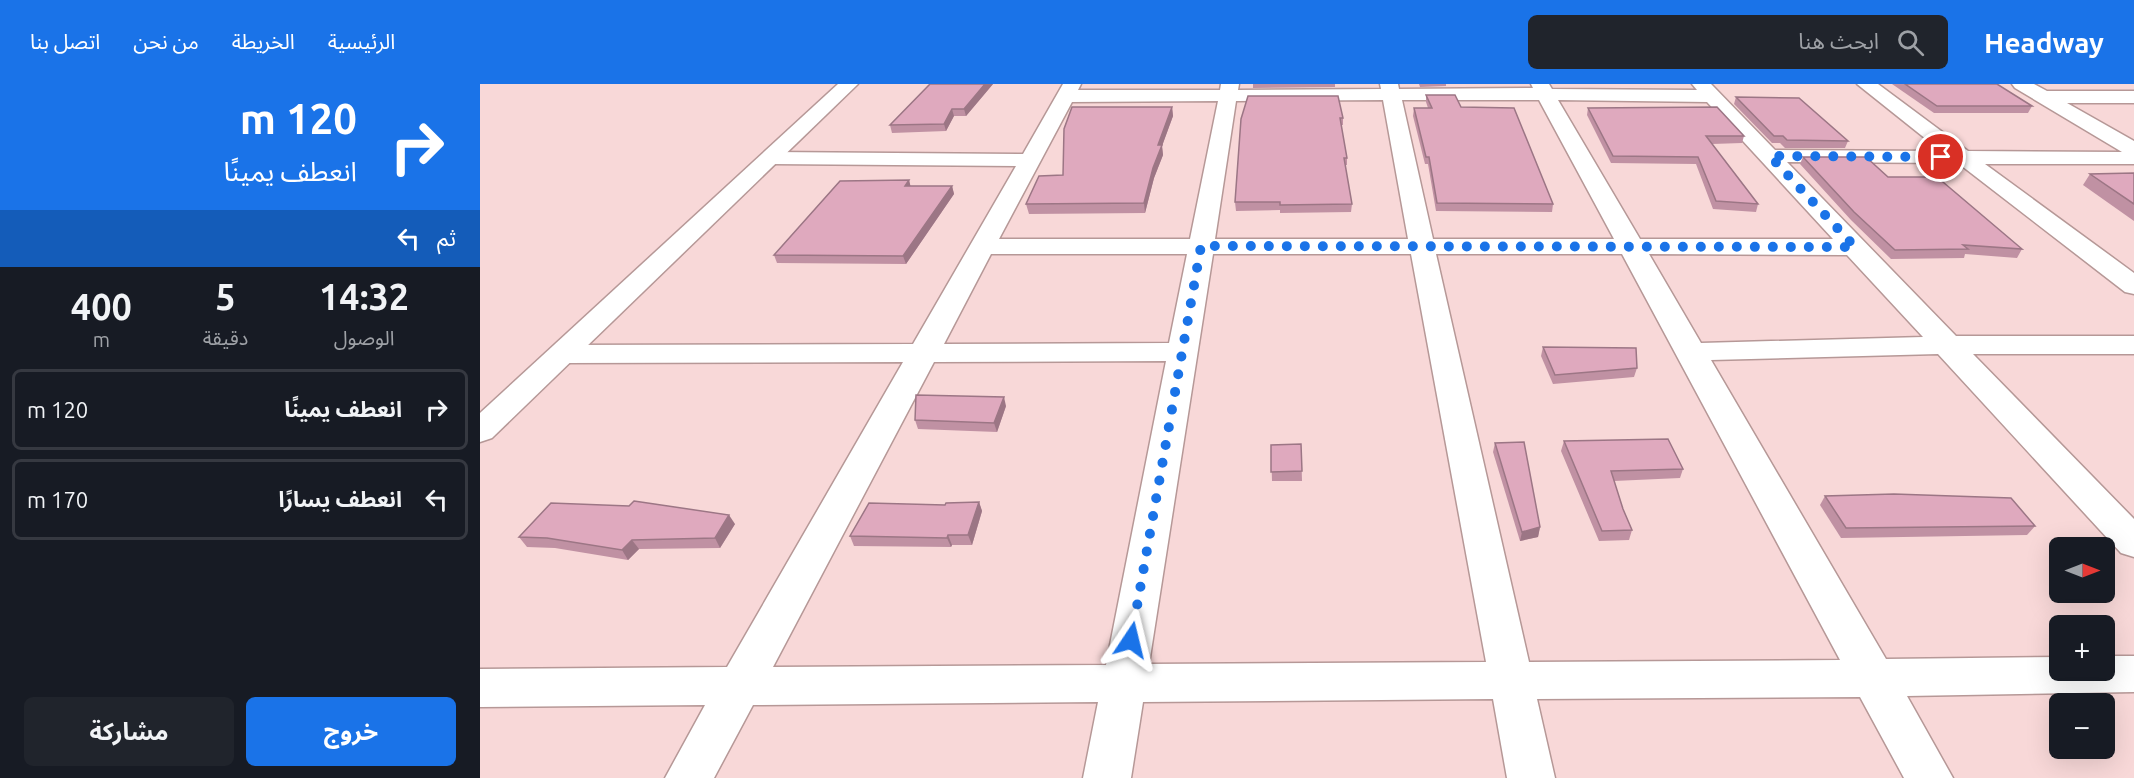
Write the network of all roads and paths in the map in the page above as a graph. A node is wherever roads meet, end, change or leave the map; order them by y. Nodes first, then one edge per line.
1 (849, 84) edge
2 (1866, 84) edge
3 (2021, 84) edge
4 (1390, 89) edge
5 (1543, 89) edge
6 (1069, 90) edge
7 (1229, 90) edge
8 (1707, 90) edge
9 (2044, 97) junction
10 (2134, 97) edge
11 (2134, 150) edge
12 (1770, 156) junction
13 (1962, 157) junction
14 (772, 158) junction
15 (2134, 158) edge
16 (1030, 160) junction
17 (982, 246) junction
18 (1201, 246) junction
19 (1423, 247) junction
20 (1631, 247) junction
21 (1855, 247) junction
22 (2134, 286) edge
23 (1947, 345) junction
24 (2134, 345) edge
25 (925, 351) junction
26 (1182, 352) junction
27 (1690, 352) junction
28 (563, 354) junction
29 (480, 431) edge
30 (2134, 543) edge
31 (2134, 674) edge
32 (1873, 678) junction
33 (1511, 680) junction
34 (1124, 684) junction
35 (740, 686) junction
36 (480, 688) edge
37 (689, 778) edge
38 (1107, 778) edge
39 (1531, 778) edge
40 (1929, 778) edge

1 - 14 street
2 - 13 street
3 - 9 street
4 - 5 street
4 - 7 street
4 - 19 street
5 - 8 street
5 - 20 street
6 - 7 street
6 - 16 street
7 - 18 street
8 - 12 street
9 - 10 street
9 - 11 street
12 - 13 street
12 - 21 street
13 - 15 street
13 - 22 street
14 - 16 street
14 - 28 street
16 - 17 street
17 - 18 street
17 - 25 street
18 - 19 street
18 - 26 street
19 - 20 street
19 - 33 street
20 - 21 street
20 - 27 street
21 - 23 street
23 - 24 street
23 - 27 street
23 - 30 street
25 - 26 street
25 - 28 street
25 - 35 street
26 - 34 street
27 - 32 street
28 - 29 street
31 - 32 street
32 - 33 street
32 - 40 street
33 - 34 street
33 - 39 street
34 - 35 street
34 - 38 street
35 - 36 street
35 - 37 street

